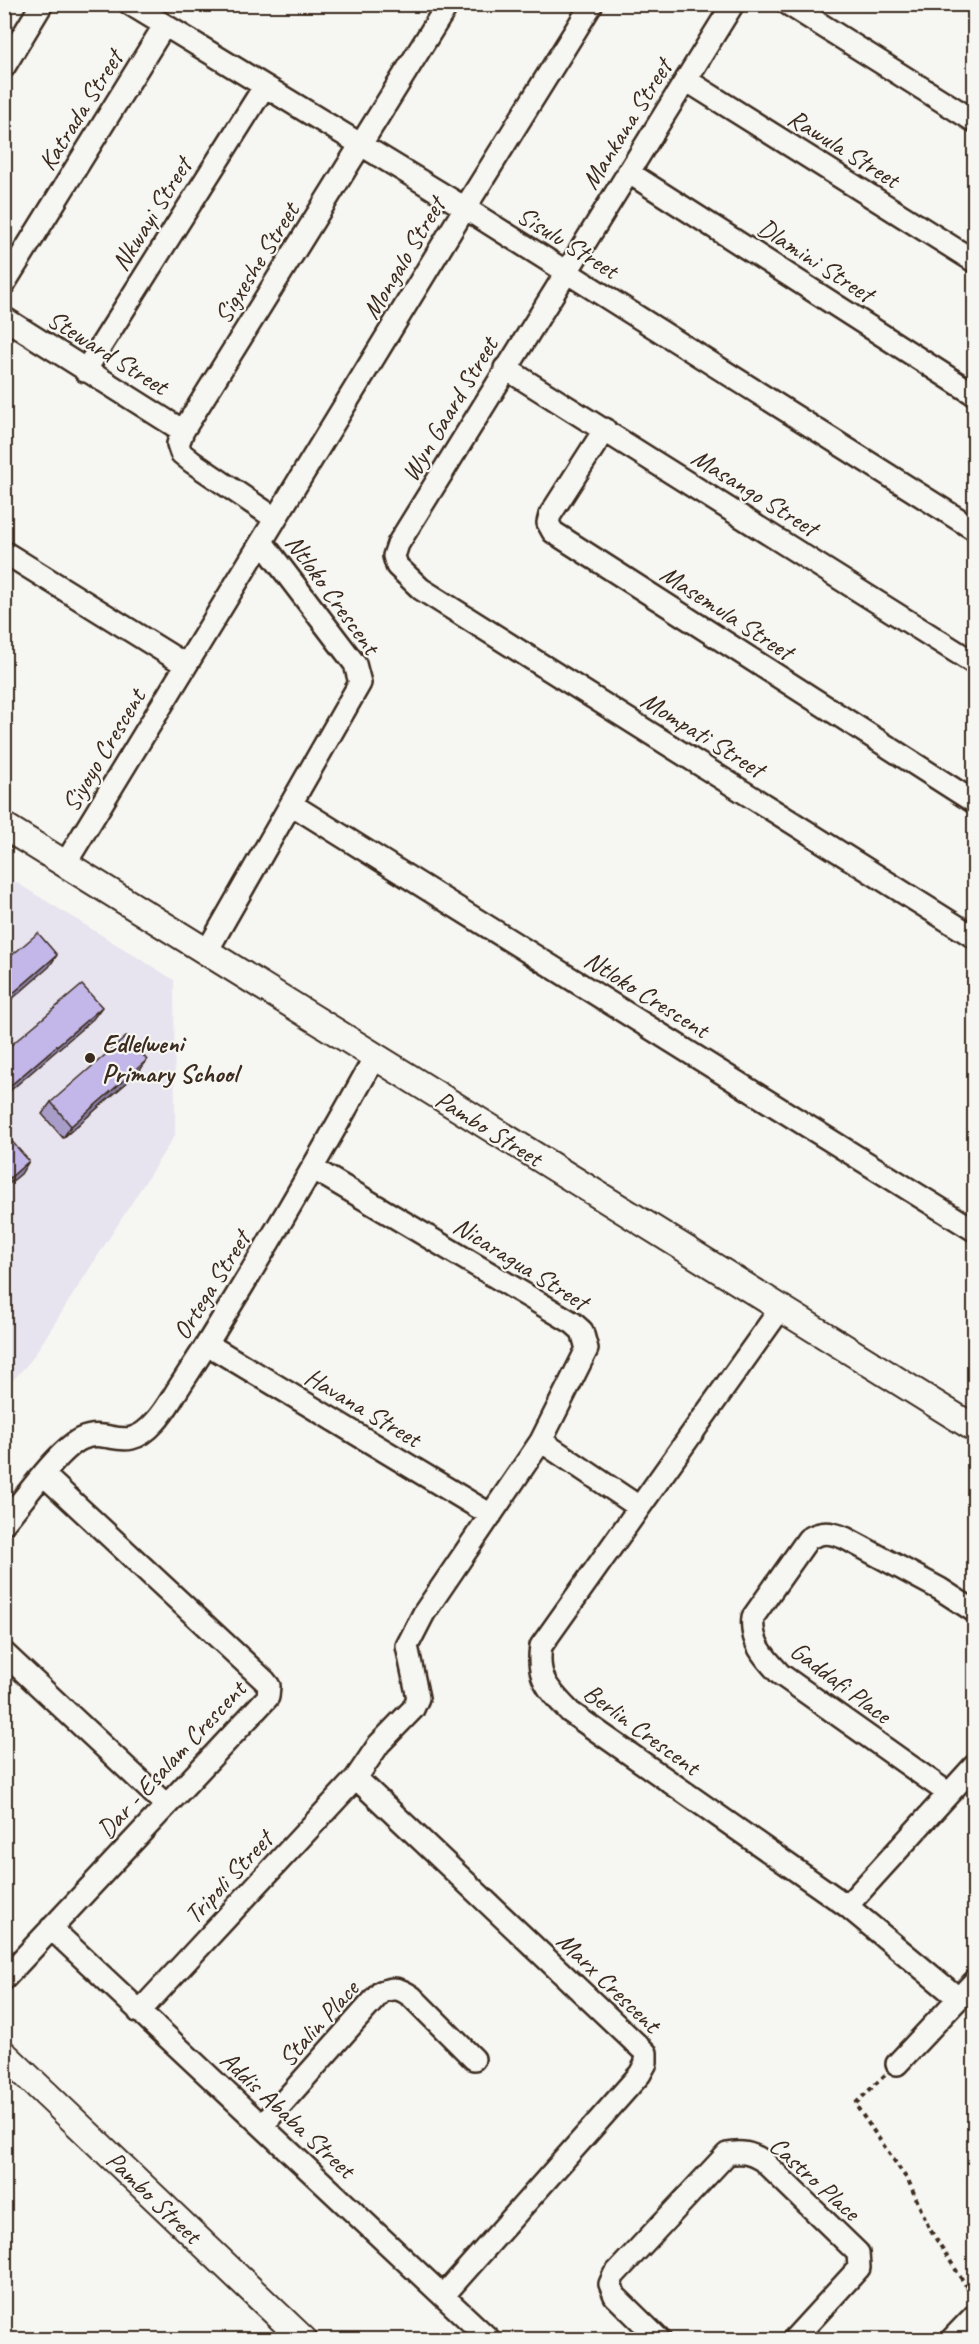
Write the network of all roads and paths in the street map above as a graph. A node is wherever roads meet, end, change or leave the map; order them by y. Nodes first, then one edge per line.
1 (42, 4) edge
2 (130, 4) edge
3 (448, 4) edge
4 (592, 4) edge
5 (733, 4) edge
6 (788, 4) edge
7 (164, 26) junction
8 (4, 67) edge
9 (686, 80) junction
10 (264, 87) junction
11 (975, 121) edge
12 (360, 146) junction
13 (628, 172) junction
14 (465, 208) junction
15 (975, 261) edge
16 (565, 273) junction
17 (4, 284) edge
18 (4, 318) edge
19 (505, 368) junction
20 (85, 371) junction
21 (975, 394) edge
22 (605, 429) junction
23 (183, 431) junction
24 (276, 519) junction
25 (975, 529) edge
26 (262, 542) junction
27 (4, 552) edge
28 (405, 575) joint
29 (975, 663) edge
30 (186, 665) junction
31 (975, 802) edge
32 (291, 804) junction
33 (4, 826) edge
34 (65, 864) junction
35 (975, 937) edge
36 (207, 951) junction
37 (375, 1057) junction
38 (314, 1169) junction
39 (975, 1230) edge
40 (781, 1308) junction
41 (207, 1344) junction
42 (975, 1428) edge
43 (541, 1441) junction
44 (45, 1476) junction
45 (639, 1508) junction
46 (491, 1515) junction
47 (4, 1523) edge
48 (975, 1611) edge
49 (4, 1653) edge
50 (975, 1766) edge
51 (356, 1778) junction
52 (948, 1793) junction
53 (166, 1805) junction
54 (847, 1906) junction
55 (51, 1928) junction
56 (4, 1979) edge
57 (975, 1982) edge
58 (958, 1998) junction
59 (139, 2012) junction
60 (4, 2054) edge
61 (474, 2059) dead end
62 (897, 2064) joint
63 (262, 2126) junction
64 (443, 2296) junction
65 (975, 2298) edge
66 (975, 2316) edge
67 (304, 2340) edge
68 (490, 2340) edge
69 (660, 2340) edge
70 (793, 2340) edge
71 (951, 2340) edge

1 - 8 street
2 - 7 street, Sisulu Street
3 - 12 street, Sigxeshe Street
4 - 14 street, Mongalo Street
5 - 9 street, Mankana Street
6 - 11 street
7 - 10 street, Sisulu Street
7 - 17 street, Katrada Street
9 - 13 street, Mankana Street
9 - 15 street, Rawula Street
10 - 12 street, Sisulu Street
10 - 20 street, Nkwayi Street
12 - 14 street, Sisulu Street
12 - 23 street, Sigxeshe Street
13 - 16 street, Mankana Street
13 - 21 street, Dlamini Street
14 - 16 street, Sisulu Street
14 - 24 street, Mongalo Street
16 - 19 street, Wyn Gaard Street
16 - 25 street, Sisulu Street
18 - 20 street, Steward Street
19 - 22 street, Masango Street
19 - 28 street, Wyn Gaard Street
20 - 23 street, Steward Street
22 - 29 street, Masango Street
22 - 31 street, Masemula Street
23 - 24 street
24 - 26 street, Mongalo Street
26 - 30 street, Siyoyo Crescent
26 - 32 street, Ntloko Crescent
27 - 30 street
28 - 35 street, Mompati Street
30 - 34 street, Siyoyo Crescent
32 - 36 street, Ntloko Crescent
32 - 39 street, Ntloko Crescent
33 - 34 street, Pambo Street
34 - 36 street, Pambo Street
36 - 37 street, Pambo Street
37 - 38 street, Ortega Street
37 - 40 street, Pambo Street
38 - 41 street, Ortega Street
38 - 43 street, Nicaragua Street
40 - 42 street, Pambo Street
40 - 45 street, Berlin Crescent
41 - 44 street, Ortega Street
41 - 46 street, Havana Street
43 - 45 street
43 - 46 street, Nicaragua Street
44 - 47 street
44 - 53 street, Dar - Esalam Crescent
45 - 54 street, Berlin Crescent
46 - 51 street, Tripoli Street
48 - 52 street, Gaddafi Place
49 - 53 street
50 - 52 street
51 - 59 street, Tripoli Street
51 - 64 street, Marx Crescent
52 - 54 street
53 - 55 street, Dar - Esalam Crescent
54 - 58 street, Berlin Crescent
55 - 56 street, Dar - Esalam Crescent
55 - 59 street, Addis Ababa Street
57 - 58 street
58 - 62 street
59 - 63 street, Addis Ababa Street
60 - 67 street, Pambo Street
61 - 63 street, Stalin Place
62 - 65 path
63 - 64 street, Addis Ababa Street
64 - 68 street, Addis Ababa Street
66 - 71 street
69 - 70 street, Castro Place

